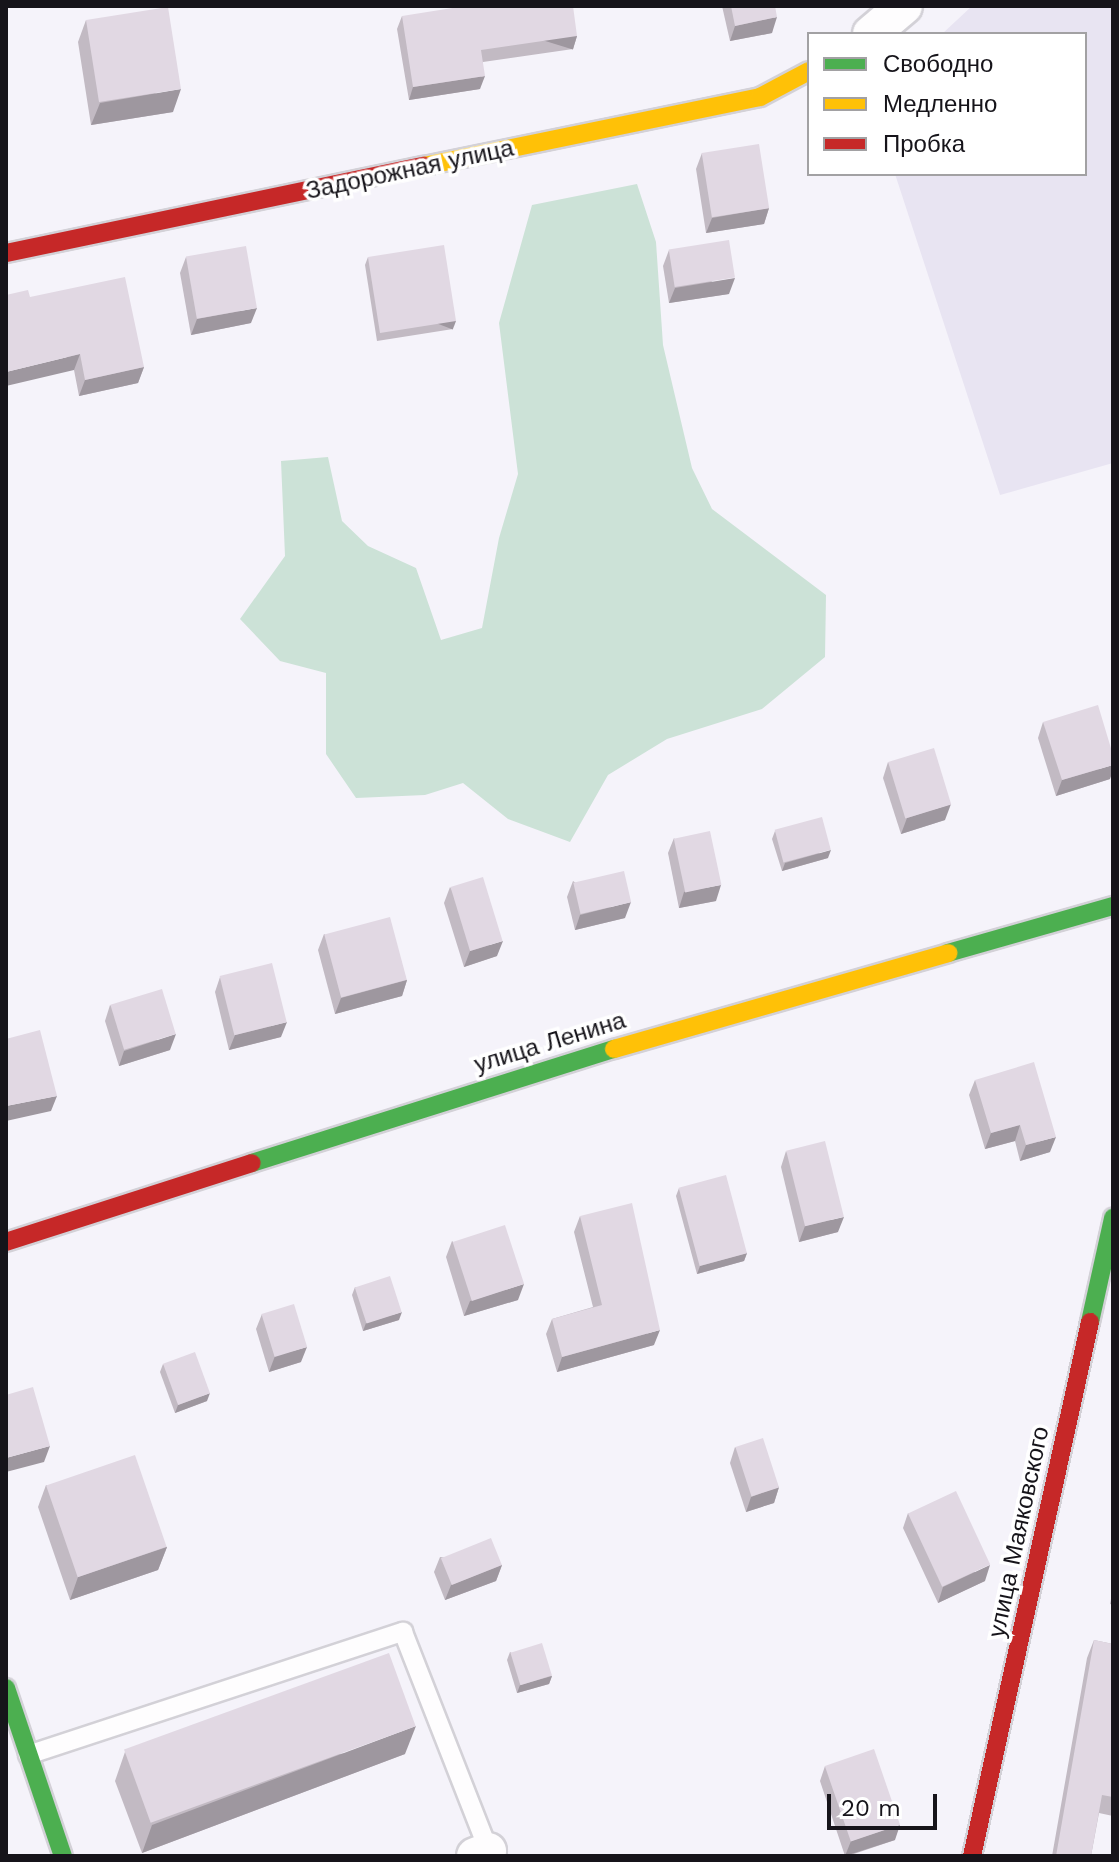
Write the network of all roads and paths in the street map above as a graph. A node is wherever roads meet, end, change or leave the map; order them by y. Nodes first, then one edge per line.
1 (904, 6) edge
2 (873, 32) edge
3 (807, 72) edge
4 (6, 253) edge
5 (1113, 906) edge
6 (1113, 1218) edge
7 (6, 1242) edge
8 (6, 1688) edge
9 (28, 1755) junction
10 (485, 1854) edge
11 (63, 1856) edge
12 (972, 1856) edge

1 - 2 street
3 - 4 street, Задорожная улица
5 - 7 street, улица Ленина
6 - 12 street, улица Маяковского
8 - 9 street
9 - 10 lane
9 - 11 street

